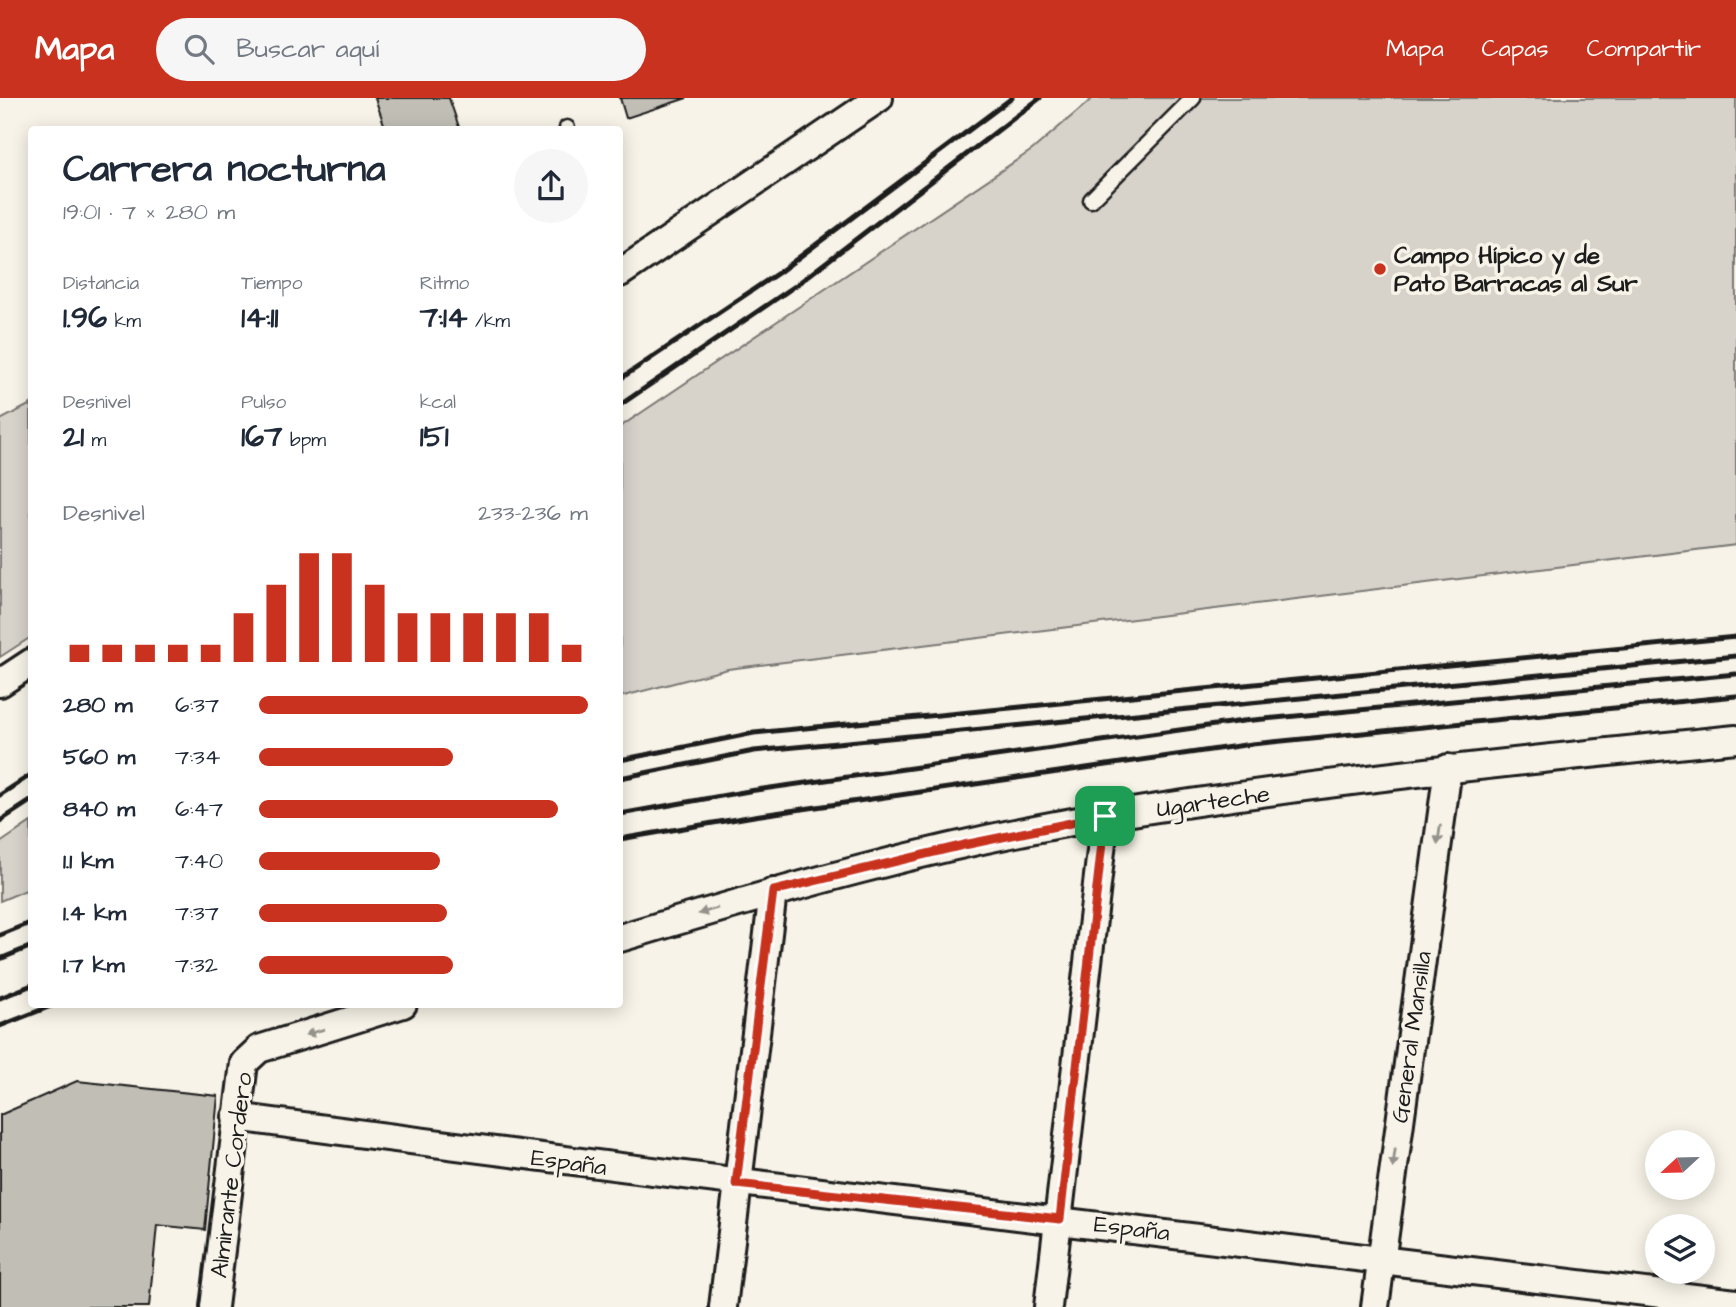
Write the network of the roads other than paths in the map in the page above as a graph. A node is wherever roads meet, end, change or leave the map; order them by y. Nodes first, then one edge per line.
1 (879, 98) edge
2 (1193, 98) edge
3 (1091, 200) dead end
4 (623, 271) edge
5 (28, 665) edge
6 (0, 683) edge
7 (1736, 739) edge
8 (1448, 768) junction
9 (1105, 816) junction
10 (773, 891) junction
11 (623, 937) edge
12 (390, 1008) edge
13 (236, 1117) junction
14 (736, 1184) junction
15 (1060, 1219) junction
16 (1381, 1259) junction
17 (1736, 1303) edge
18 (214, 1307) edge
19 (723, 1307) edge
20 (1048, 1307) edge
21 (1375, 1307) edge

1 - 4 street
2 - 3 lane
5 - 6 street
7 - 8 street, Ugarteche
8 - 9 street, Ugarteche
8 -> 16 street, General Mansilla
9 - 10 street, Ugarteche
9 - 15 street
10 -> 11 street, Ugarteche
10 - 14 street
12 -> 13 street, Almirante Cordero
13 - 14 street, España
13 - 18 street, Almirante Cordero
14 - 15 street, España
14 - 19 street
15 - 16 street, España
15 - 20 street
16 - 17 street, España
16 - 21 street, General Mansilla

